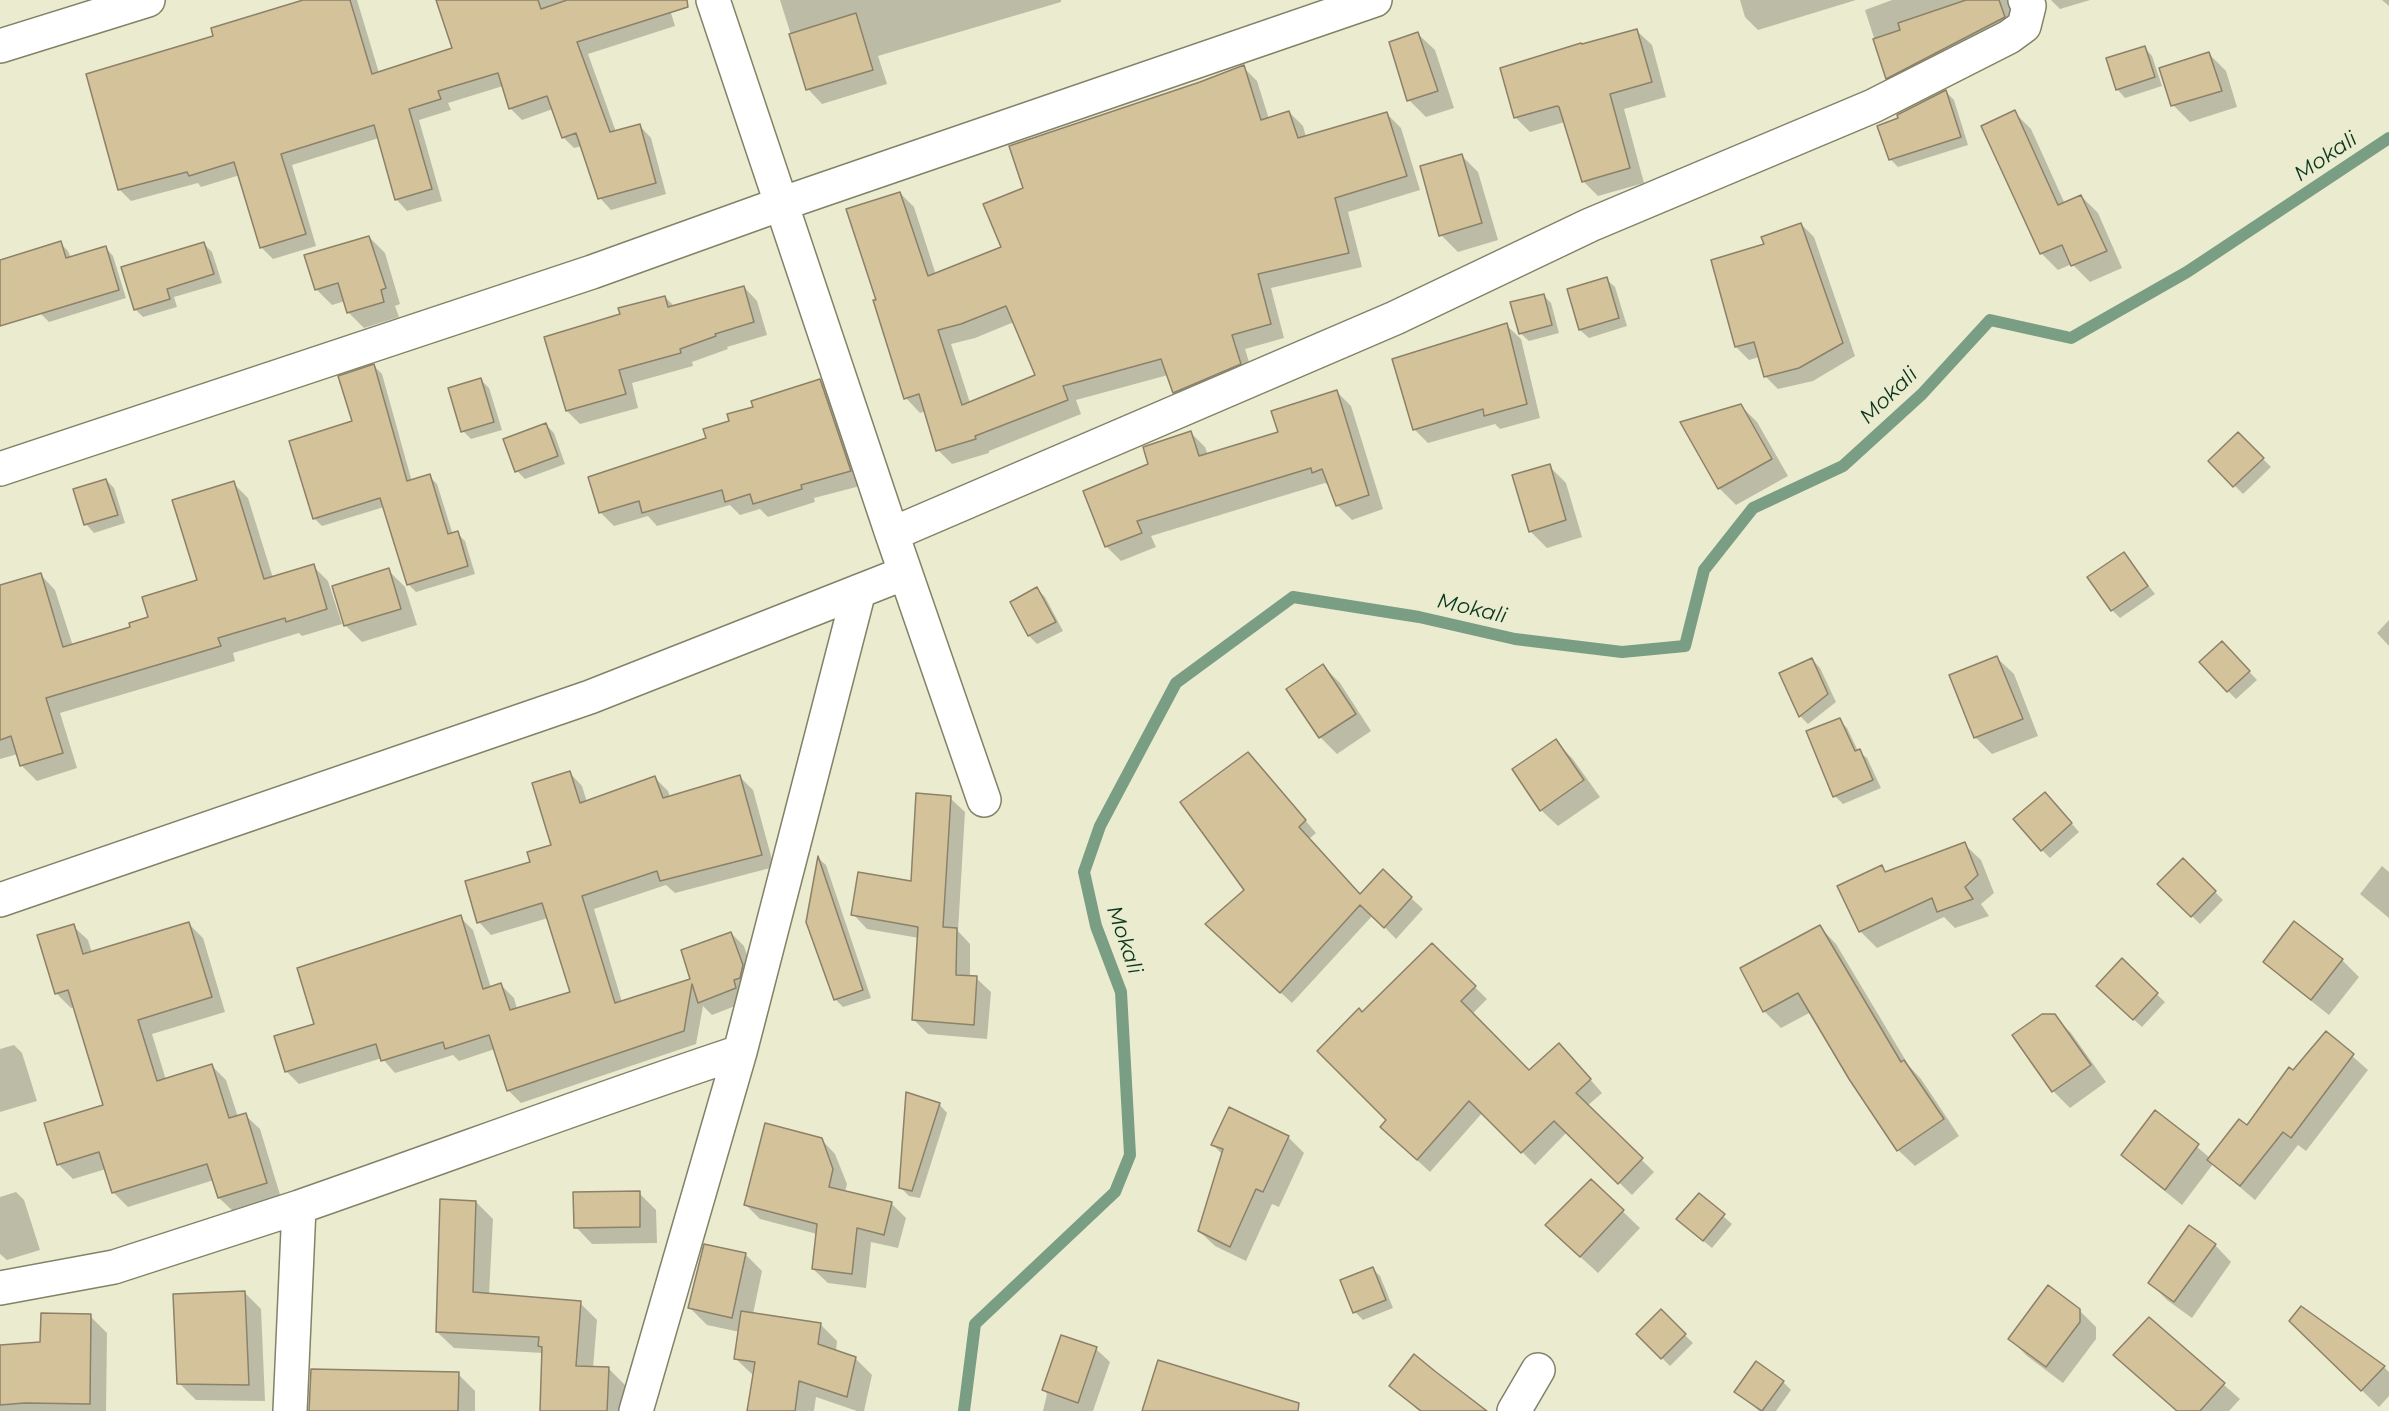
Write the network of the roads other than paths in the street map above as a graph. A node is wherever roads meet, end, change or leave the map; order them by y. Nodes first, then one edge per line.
1 (148, 0) edge
2 (713, 0) edge
3 (1375, 0) edge
4 (2025, 0) edge
5 (0, 46) edge
6 (781, 204) junction
7 (0, 469) edge
8 (892, 534) junction
9 (905, 573) junction
10 (859, 591) junction
11 (984, 800) dead end
12 (0, 900) edge
13 (740, 1052) junction
14 (299, 1207) junction
15 (0, 1288) edge
16 (1538, 1370) dead end
17 (290, 1411) edge
18 (636, 1411) edge
19 (1514, 1411) edge

1 - 5 street
2 - 6 street
3 - 6 street
4 - 8 street
6 - 7 street
6 - 8 street
8 - 9 street
9 - 10 street
9 - 11 street
10 - 12 street
10 - 13 street
13 - 14 street
13 - 18 street
14 - 15 street
14 - 17 street
16 - 19 street

